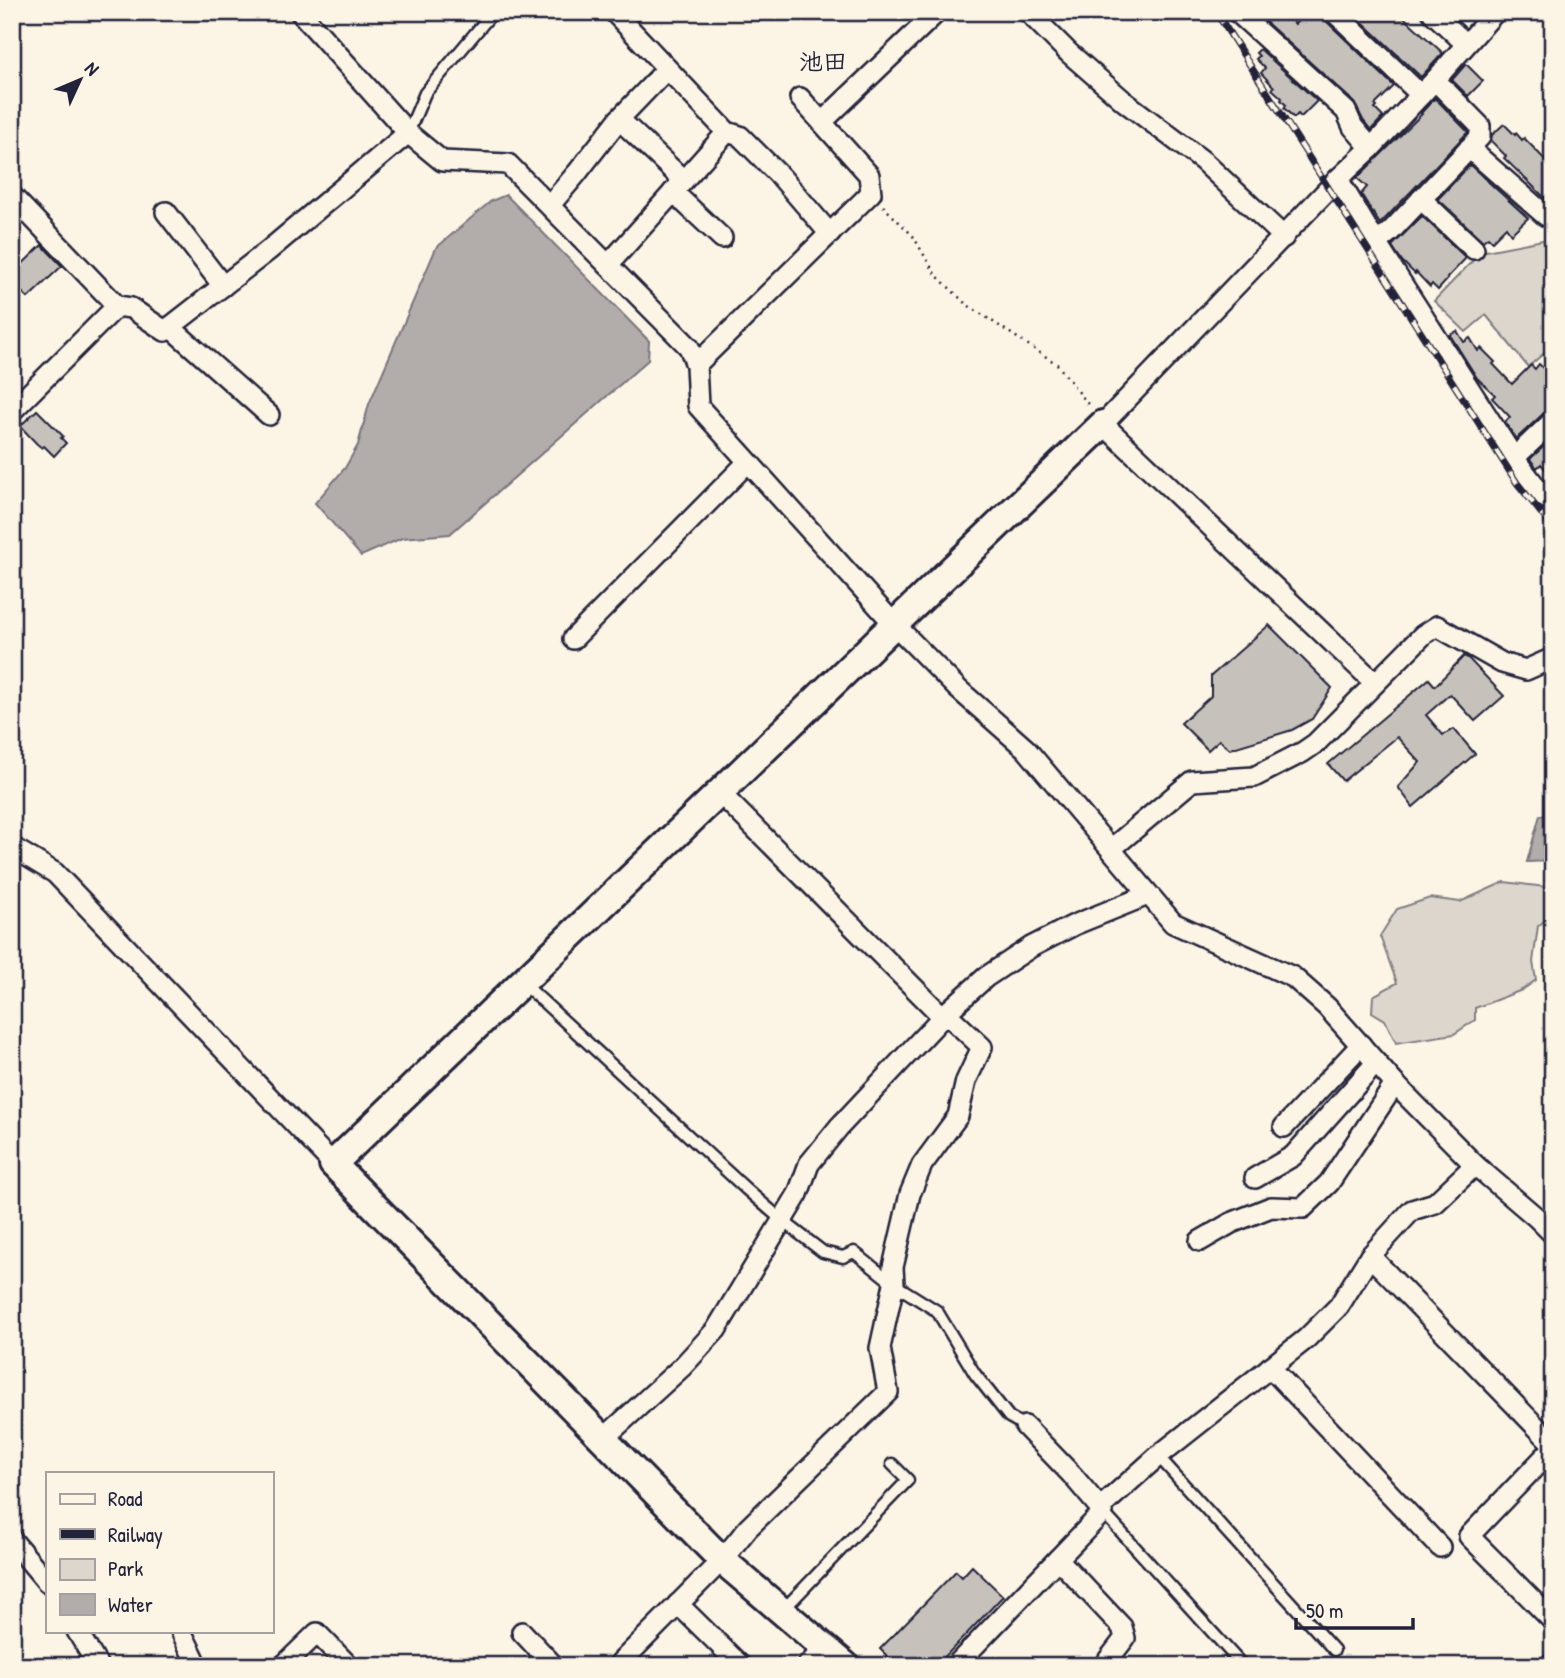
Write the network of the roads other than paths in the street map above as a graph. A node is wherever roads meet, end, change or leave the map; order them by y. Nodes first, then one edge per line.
1 (300, 12) edge
2 (493, 12) edge
3 (614, 12) edge
4 (937, 12) edge
5 (1028, 12) edge
6 (1237, 12) edge
7 (1334, 12) edge
8 (1432, 12) edge
9 (1494, 12) edge
10 (1466, 44) junction
11 (667, 69) junction
12 (1435, 80) junction
13 (1421, 95) junction
14 (800, 98) dead end
15 (619, 119) junction
16 (822, 122) junction
17 (727, 132) junction
18 (408, 133) junction
19 (1371, 148) junction
20 (1469, 148) junction
21 (1338, 179) junction
22 (678, 186) junction
23 (12, 196) edge
24 (1421, 199) junction
25 (550, 205) junction
26 (166, 212) dead end
27 (1553, 213) edge
28 (830, 234) junction
29 (1284, 237) junction
30 (722, 238) dead end
31 (1376, 243) junction
32 (1474, 249) dead end
33 (608, 265) junction
34 (223, 286) junction
35 (117, 306) junction
36 (170, 327) junction
37 (696, 365) junction
38 (12, 411) edge
39 (268, 415) dead end
40 (1553, 421) edge
41 (1103, 424) junction
42 (1514, 457) junction
43 (748, 462) junction
44 (1553, 502) edge
45 (895, 625) junction
46 (573, 639) dead end
47 (1553, 658) edge
48 (1375, 682) junction
49 (720, 793) junction
50 (12, 847) edge
51 (1111, 849) junction
52 (1148, 895) junction
53 (522, 983) junction
54 (944, 1014) junction
55 (1361, 1045) junction
56 (1376, 1063) junction
57 (1395, 1084) junction
58 (1284, 1127) dead end
59 (333, 1164) junction
60 (1475, 1164) junction
61 (1255, 1178) dead end
62 (783, 1221) junction
63 (1553, 1234) edge
64 (1200, 1241) dead end
65 (1370, 1256) junction
66 (894, 1283) junction
67 (1270, 1367) junction
68 (1025, 1426) joint
69 (603, 1439) junction
70 (1553, 1446) edge
71 (1158, 1456) junction
72 (892, 1464) dead end
73 (1101, 1510) junction
74 (12, 1539) edge
75 (1440, 1547) dead end
76 (1058, 1559) junction
77 (722, 1560) junction
78 (46, 1581) edge
79 (678, 1604) junction
80 (782, 1611) junction
81 (1553, 1621) edge
82 (78, 1632) edge
83 (181, 1632) edge
84 (522, 1632) dead end
85 (1334, 1650) dead end
86 (816, 1657) edge
87 (627, 1662) edge
88 (1553, 1662) edge
89 (98, 1666) edge
90 (198, 1666) edge
91 (283, 1666) edge
92 (349, 1666) edge
93 (554, 1666) edge
94 (741, 1666) edge
95 (846, 1666) edge
96 (955, 1666) edge
97 (1114, 1666) edge
98 (1243, 1666) edge
99 (1549, 1666) edge

1 - 18 street
2 - 18 lane
3 - 11 street
4 - 16 street
5 - 29 street
6 - 19 street
7 - 13 street
8 - 10 street
9 - 10 street
10 - 12 street
11 - 15 street
11 - 17 street
12 - 13 street
12 - 20 street
13 - 19 street
14 - 16 street
15 - 22 street
15 - 25 street
16 - 28 street
17 - 22 street
17 - 28 street
18 - 25 street
18 - 34 street
19 - 21 street
20 - 24 street
20 - 27 street
21 - 29 street
21 - 31 street
22 - 30 street
22 - 33 street
23 - 35 street
24 - 31 street
24 - 32 street
25 - 33 street
26 - 34 street
28 - 37 street
29 - 41 street
31 - 42 street
33 - 37 street
34 - 36 street
35 - 36 street
35 - 38 street
36 - 39 street
37 - 43 street
40 - 42 street
41 - 45 street
41 - 48 street
42 - 44 street
43 - 45 street
43 - 46 street
45 - 49 street
45 - 51 street
47 - 48 street
48 - 51 street
49 - 53 street
49 - 54 street
50 - 59 street
51 - 52 street
52 - 54 street
52 - 55 street
53 - 59 street
53 - 62 lane
54 - 62 street
54 - 66 street
55 - 56 street
55 - 58 street
56 - 57 street
56 - 61 street
57 - 60 street
57 - 64 street
59 - 69 street
60 - 63 street
60 - 65 street
62 - 66 lane
62 - 69 street
65 - 67 street
65 - 70 street
66 - 68 lane
66 - 77 street
67 - 71 street
67 - 75 street
68 - 73 street
69 - 77 street
70 - 81 street
71 - 73 street
71 - 85 lane
72 - 80 lane
73 - 76 street
73 - 98 lane
74 - 78 street
76 - 96 street
76 - 97 street
77 - 79 street
77 - 80 street
79 - 87 street
79 - 94 street
80 - 86 street
82 - 89 street
83 - 90 street
84 - 93 street
86 - 95 street
88 - 99 street
91 - 92 street

